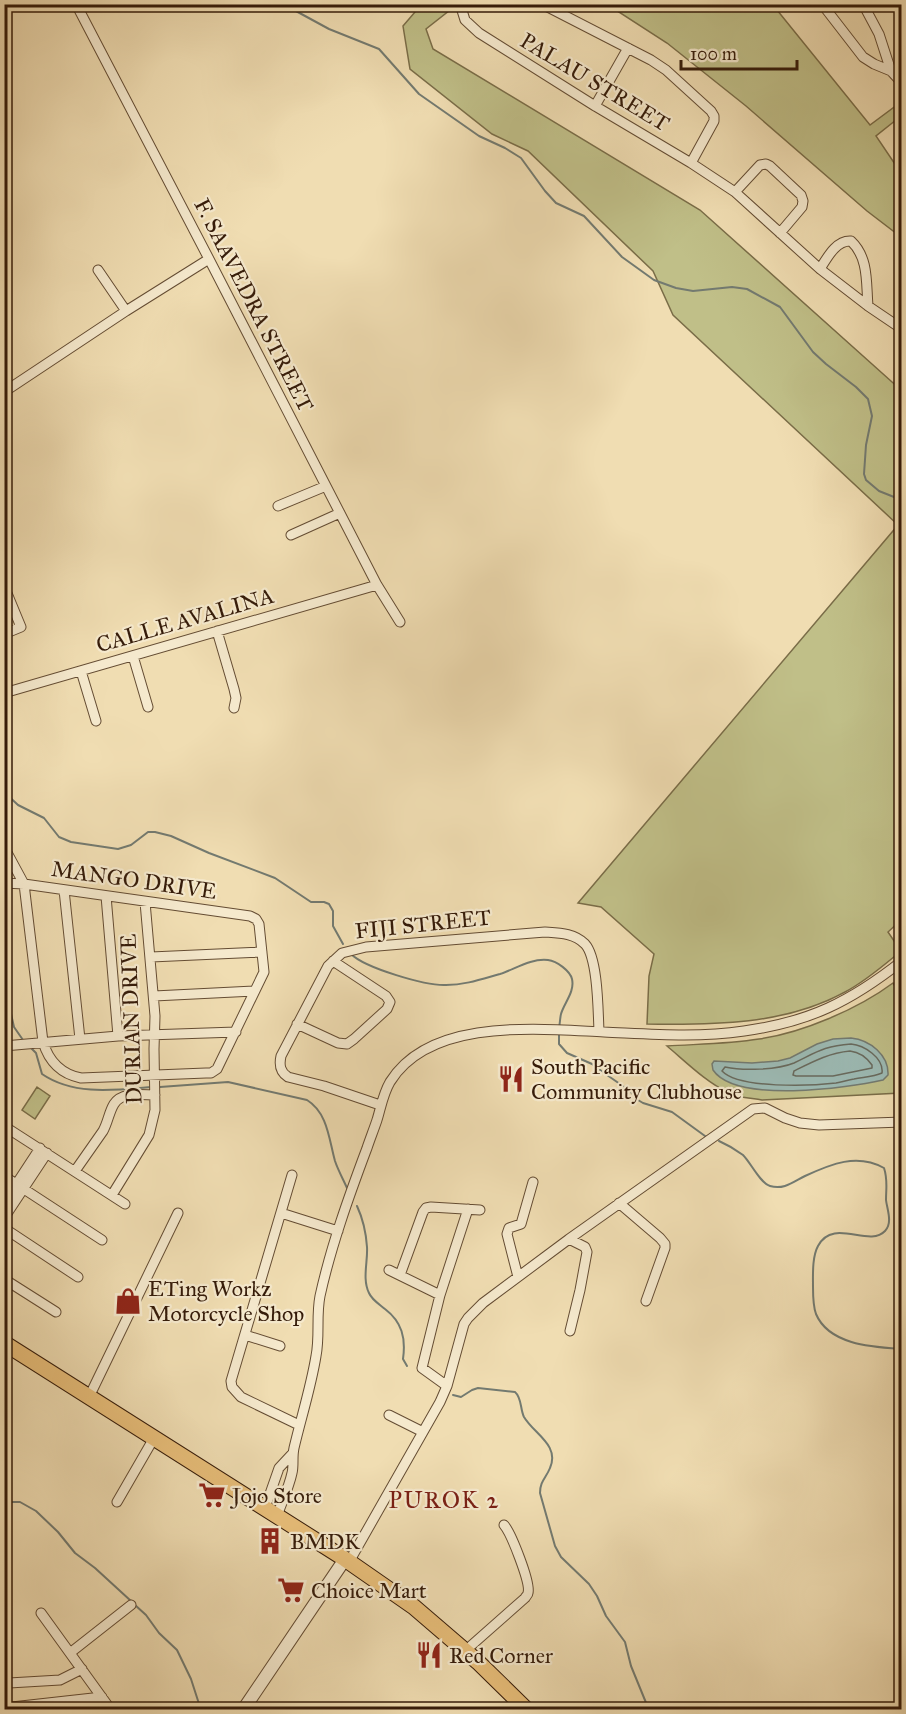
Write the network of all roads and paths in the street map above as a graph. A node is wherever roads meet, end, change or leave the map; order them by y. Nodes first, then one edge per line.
1 (76, 4) edge
2 (460, 4) edge
3 (542, 4) edge
4 (822, 4) edge
5 (863, 4) edge
6 (628, 48) junction
7 (891, 71) junction
8 (902, 83) edge
9 (595, 106) junction
10 (691, 164) junction
11 (735, 192) junction
12 (780, 233) junction
13 (209, 259) junction
14 (820, 269) junction
15 (98, 270) dead end
16 (868, 306) junction
17 (126, 311) junction
18 (902, 329) edge
19 (4, 392) edge
20 (326, 486) junction
21 (278, 506) dead end
22 (340, 513) junction
23 (291, 535) dead end
24 (377, 585) junction
25 (6, 591) edge
26 (400, 622) dead end
27 (217, 631) junction
28 (4, 634) edge
29 (133, 656) junction
30 (81, 671) junction
31 (4, 693) edge
32 (148, 707) dead end
33 (234, 708) dead end
34 (96, 721) dead end
35 (4, 847) edge
36 (4, 883) edge
37 (24, 885) junction
38 (64, 890) junction
39 (106, 896) junction
40 (146, 902) junction
41 (262, 952) junction
42 (151, 957) junction
43 (333, 961) junction
44 (902, 961) edge
45 (254, 991) junction
46 (154, 996) junction
47 (297, 1024) junction
48 (236, 1032) junction
49 (599, 1032) junction
50 (154, 1034) junction
51 (118, 1036) junction
52 (80, 1039) junction
53 (43, 1042) junction
54 (4, 1046) edge
55 (155, 1075) junction
56 (155, 1095) junction
57 (380, 1105) junction
58 (902, 1122) edge
59 (4, 1126) edge
60 (43, 1151) junction
61 (75, 1172) junction
62 (292, 1175) dead end
63 (4, 1176) edge
64 (533, 1182) dead end
65 (20, 1186) junction
66 (112, 1195) junction
67 (4, 1203) edge
68 (619, 1203) junction
69 (126, 1204) dead end
70 (468, 1209) junction
71 (480, 1210) dead end
72 (178, 1213) dead end
73 (281, 1213) junction
74 (4, 1218) edge
75 (4, 1228) edge
76 (338, 1231) junction
77 (569, 1239) junction
78 (102, 1240) dead end
79 (389, 1270) dead end
80 (400, 1275) junction
81 (78, 1277) dead end
82 (518, 1277) junction
83 (4, 1279) edge
84 (440, 1295) junction
85 (646, 1301) dead end
86 (56, 1312) dead end
87 (570, 1331) dead end
88 (245, 1335) junction
89 (4, 1343) edge
90 (280, 1346) dead end
91 (447, 1386) junction
92 (89, 1397) junction
93 (389, 1414) dead end
94 (299, 1425) junction
95 (423, 1432) junction
96 (154, 1438) junction
97 (292, 1453) junction
98 (271, 1490) junction
99 (284, 1495) junction
100 (117, 1502) dead end
101 (271, 1512) junction
102 (504, 1525) dead end
103 (347, 1560) junction
104 (131, 1605) dead end
105 (40, 1613) dead end
106 (465, 1651) junction
107 (70, 1653) junction
108 (82, 1669) junction
109 (9, 1683) dead end
110 (102, 1697) junction
111 (12, 1707) dead end
112 (245, 1709) edge
113 (111, 1710) edge
114 (527, 1710) edge

1 - 13 street, F. SAAVEDRA STREET
2 - 9 street, PALAU STREET
3 - 6 street, PALAU STREET
4 - 7 street
5 - 7 street
6 - 9 street
6 - 10 street, PALAU STREET
7 - 8 street
9 - 10 street, PALAU STREET
10 - 11 street, PALAU STREET
11 - 12 street, PALAU STREET
11 - 12 street
12 - 14 street, PALAU STREET
13 - 17 street
13 - 20 street, F. SAAVEDRA STREET
14 - 16 street, PALAU STREET
14 - 16 street
15 - 17 street
16 - 18 street, PALAU STREET
17 - 19 street
20 - 21 street
20 - 22 street, F. SAAVEDRA STREET
22 - 23 street
22 - 24 street, F. SAAVEDRA STREET
24 - 26 street, F. SAAVEDRA STREET
24 - 27 street, CALLE AVALINA
25 - 28 street
27 - 29 street, CALLE AVALINA
27 - 33 street
29 - 30 street, CALLE AVALINA
29 - 32 street
30 - 31 street, CALLE AVALINA
30 - 34 street
35 - 37 street
36 - 37 street, MANGO DRIVE
37 - 38 street, MANGO DRIVE
37 - 53 street
38 - 39 street, MANGO DRIVE
38 - 52 street
39 - 40 street, MANGO DRIVE
39 - 51 street
40 - 41 street, MANGO DRIVE
40 - 42 street, DURIAN DRIVE
41 - 42 street
41 - 45 street
42 - 46 street, DURIAN DRIVE
43 - 47 street, FIJI STREET
43 - 47 street
43 - 49 street, FIJI STREET
44 - 49 street
45 - 46 street
45 - 48 street
46 - 50 street, DURIAN DRIVE
47 - 57 street, FIJI STREET
48 - 50 street
48 - 55 street
49 - 57 street
50 - 51 street
50 - 55 street, DURIAN DRIVE
51 - 52 street
52 - 53 street
53 - 54 street
53 - 55 street
55 - 56 street, DURIAN DRIVE
56 - 61 street
56 - 66 street, DURIAN DRIVE
57 - 76 street
58 - 68 street
59 - 60 street
60 - 61 street
60 - 65 street
61 - 66 street
62 - 73 street
63 - 65 street
64 - 82 street
65 - 67 street
65 - 74 street
65 - 78 street
66 - 69 street
68 - 77 street
68 - 85 street
70 - 71 street
70 - 80 street
70 - 84 street
72 - 92 street
73 - 76 street
73 - 88 street
75 - 81 street
76 - 94 street
77 - 82 street
77 - 87 street
79 - 80 street
80 - 84 street
82 - 91 street
83 - 86 street
84 - 91 street
88 - 90 street
88 - 94 street
89 - 92 highway
91 - 95 street
92 - 96 highway
93 - 95 street
94 - 97 street
95 - 103 street
96 - 100 street
96 - 101 highway
97 - 98 street
97 - 99 street
98 - 99 street
98 - 101 street
99 - 101 street
101 - 103 highway
102 - 106 street
103 - 106 highway
103 - 112 street
104 - 107 street
105 - 107 street
106 - 114 highway
107 - 108 street
108 - 109 street
108 - 110 street
110 - 111 street
110 - 113 street

